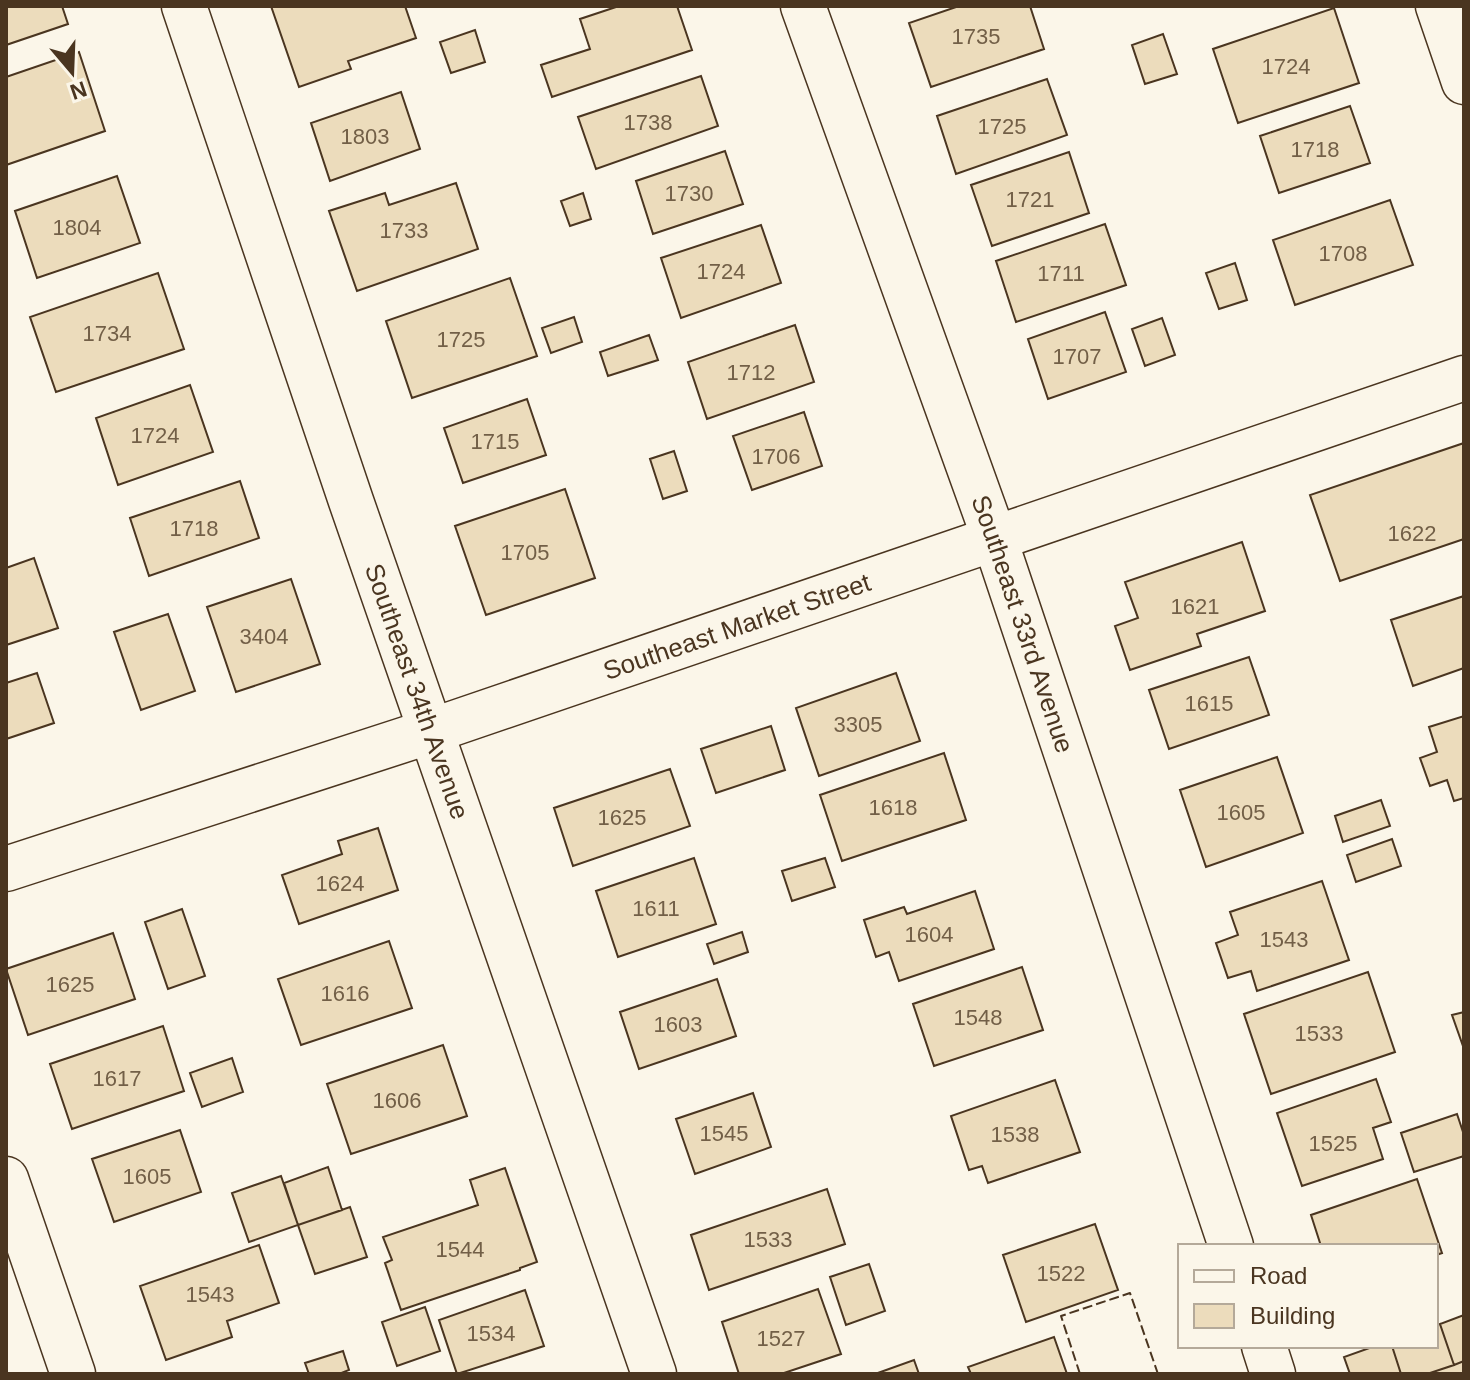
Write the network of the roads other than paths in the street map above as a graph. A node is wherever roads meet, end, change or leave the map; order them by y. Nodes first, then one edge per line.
1 (184, 6) edge
2 (803, 6) edge
3 (1438, 6) edge
4 (1464, 82) edge
5 (1464, 378) edge
6 (994, 537) junction
7 (431, 731) junction
8 (6, 869) edge
9 (6, 1179) edge
10 (1230, 1244) edge
11 (1265, 1348) edge
12 (73, 1374) edge
13 (654, 1374) edge
14 (1273, 1374) edge

1 - 7 street, Southeast 34th Avenue
2 - 6 street, Southeast 33rd Avenue
3 - 4 street
5 - 6 street, Southeast Market Street
6 - 7 street, Southeast Market Street
6 - 10 street, Southeast 33rd Avenue
7 - 8 street, Southeast Market Street
7 - 13 street, Southeast 34th Avenue
9 - 12 street
11 - 14 street

